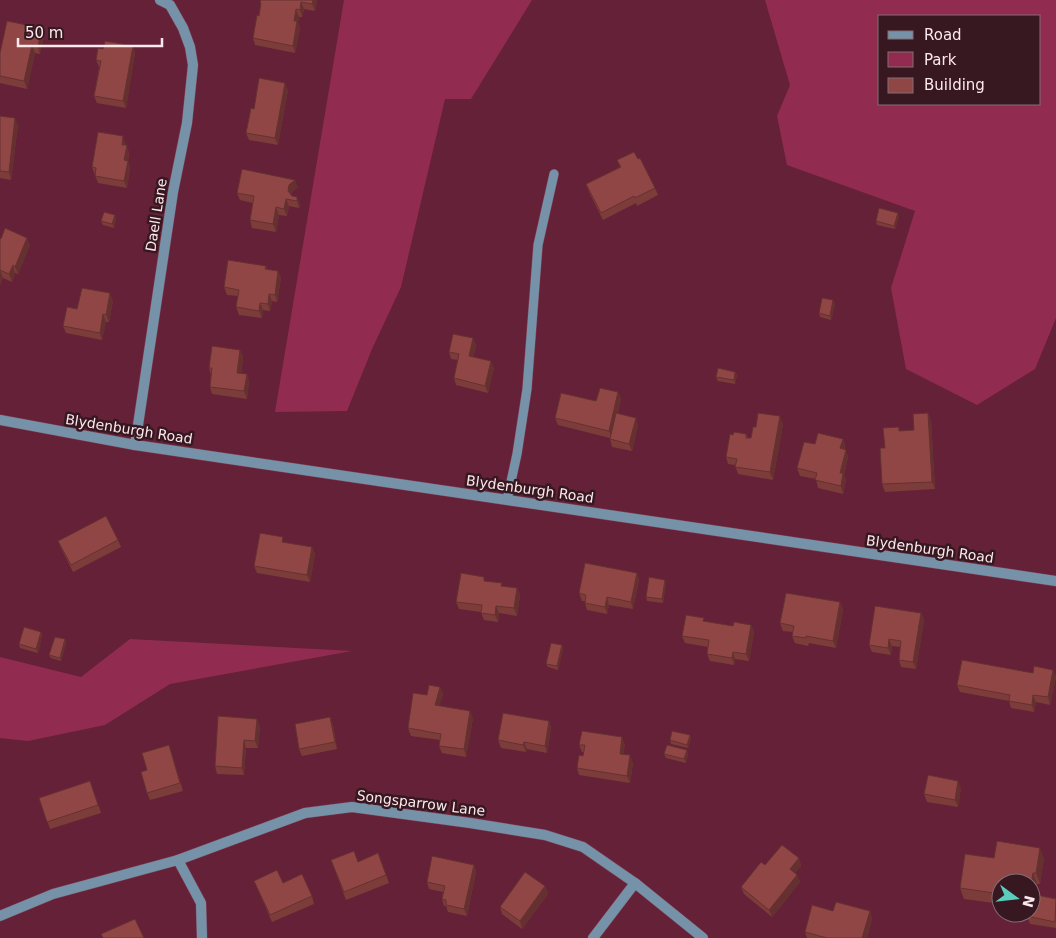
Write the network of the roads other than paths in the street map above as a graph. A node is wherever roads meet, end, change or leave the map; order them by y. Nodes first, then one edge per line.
1 (160, 0) edge
2 (173, 3) edge
3 (554, 174) dead end
4 (0, 420) edge
5 (135, 445) junction
6 (507, 500) junction
7 (1056, 581) edge
8 (178, 860) junction
9 (635, 883) junction
10 (0, 916) edge
11 (202, 938) edge
12 (593, 938) edge
13 (703, 938) edge

1 - 2 street, Daell Lane
2 - 5 street, Daell Lane
3 - 6 lane
4 - 5 street, Blydenburgh Road
5 - 6 street, Blydenburgh Road
6 - 7 street, Blydenburgh Road
8 - 9 street, Songsparrow Lane
8 - 10 street, Songsparrow Lane
8 - 11 street
9 - 12 street
9 - 13 street, Songsparrow Lane

